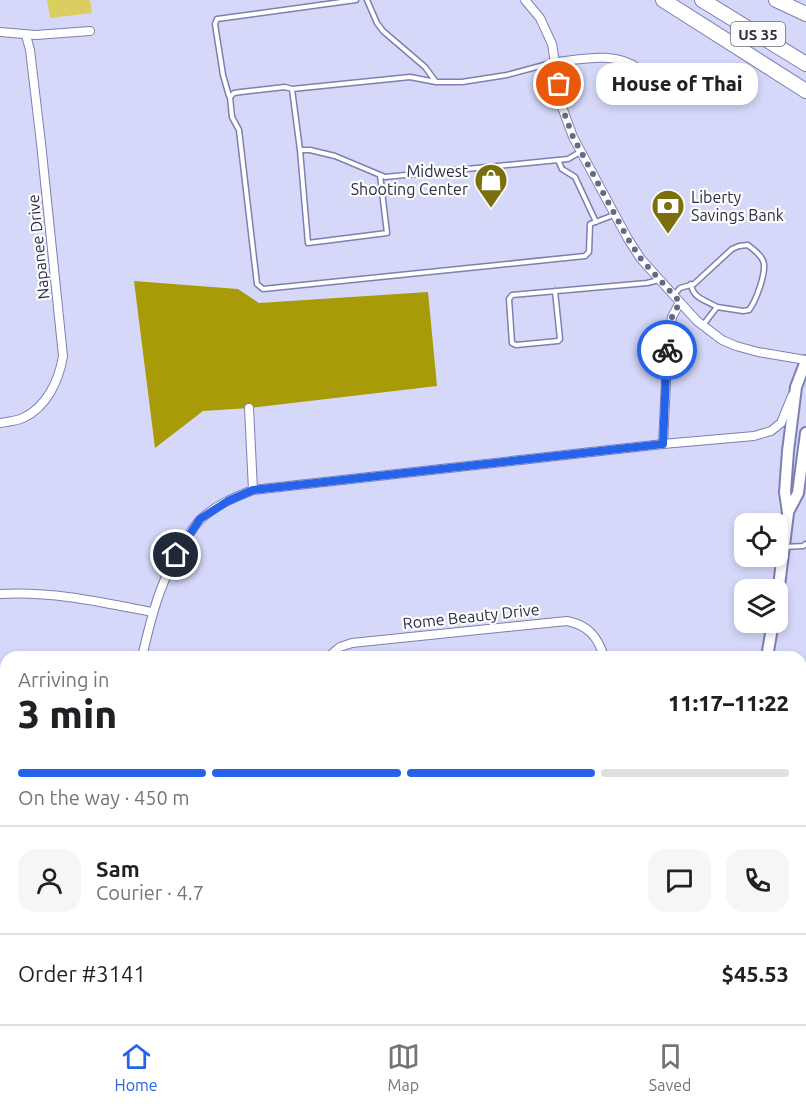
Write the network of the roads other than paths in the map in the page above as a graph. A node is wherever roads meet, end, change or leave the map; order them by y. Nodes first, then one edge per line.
1 (356, 0) edge
2 (369, 0) edge
3 (525, 0) edge
4 (663, 0) edge
5 (702, 0) edge
6 (776, 0) edge
7 (805, 13) edge
8 (90, 31) dead end
9 (0, 32) edge
10 (26, 35) junction
11 (556, 62) junction
12 (806, 64) edge
13 (436, 82) junction
14 (292, 89) junction
15 (806, 91) edge
16 (663, 92) dead end
17 (230, 97) junction
18 (300, 150) junction
19 (581, 152) junction
20 (558, 160) junction
21 (380, 175) junction
22 (614, 214) junction
23 (596, 222) junction
24 (660, 279) junction
25 (691, 284) junction
26 (555, 291) junction
27 (677, 298) junction
28 (717, 307) junction
29 (703, 325) junction
30 (806, 360) edge
31 (796, 387) junction
32 (249, 408) dead end
33 (0, 423) edge
34 (806, 433) edge
35 (663, 444) junction
36 (253, 490) junction
37 (788, 513) joint
38 (806, 544) edge
39 (788, 548) edge
40 (0, 594) edge
41 (152, 612) junction
42 (771, 633) edge
43 (143, 651) edge
44 (335, 651) edge
45 (602, 651) edge
46 (768, 651) edge

1 - 17 lane
2 - 13 lane
3 - 11 street
4 - 15 highway, US 35
5 - 12 highway, US 35
6 - 7 highway
8 - 10 street
9 - 10 street
10 - 33 street, Napanee Drive
11 - 13 lane
11 - 16 street
11 - 19 street
13 - 14 lane
14 - 17 lane
14 - 18 lane
17 - 23 lane
18 - 21 lane
18 - 21 lane
19 - 20 lane
19 - 22 street
20 - 21 lane
20 - 23 lane
22 - 23 lane
22 - 24 street
24 - 26 lane
24 - 27 street
25 - 27 lane
25 - 28 lane
25 - 28 lane
26 - 26 lane
27 - 29 street
27 - 35 street
28 - 29 lane
29 - 30 street
30 - 31 main road
31 - 35 street
31 - 37 main road
32 - 36 street
34 - 37 main road
35 - 36 street
36 - 41 street
38 - 39 lane
40 - 41 street
41 - 43 street
42 - 46 main road
44 - 45 street, Rome Beauty Drive

